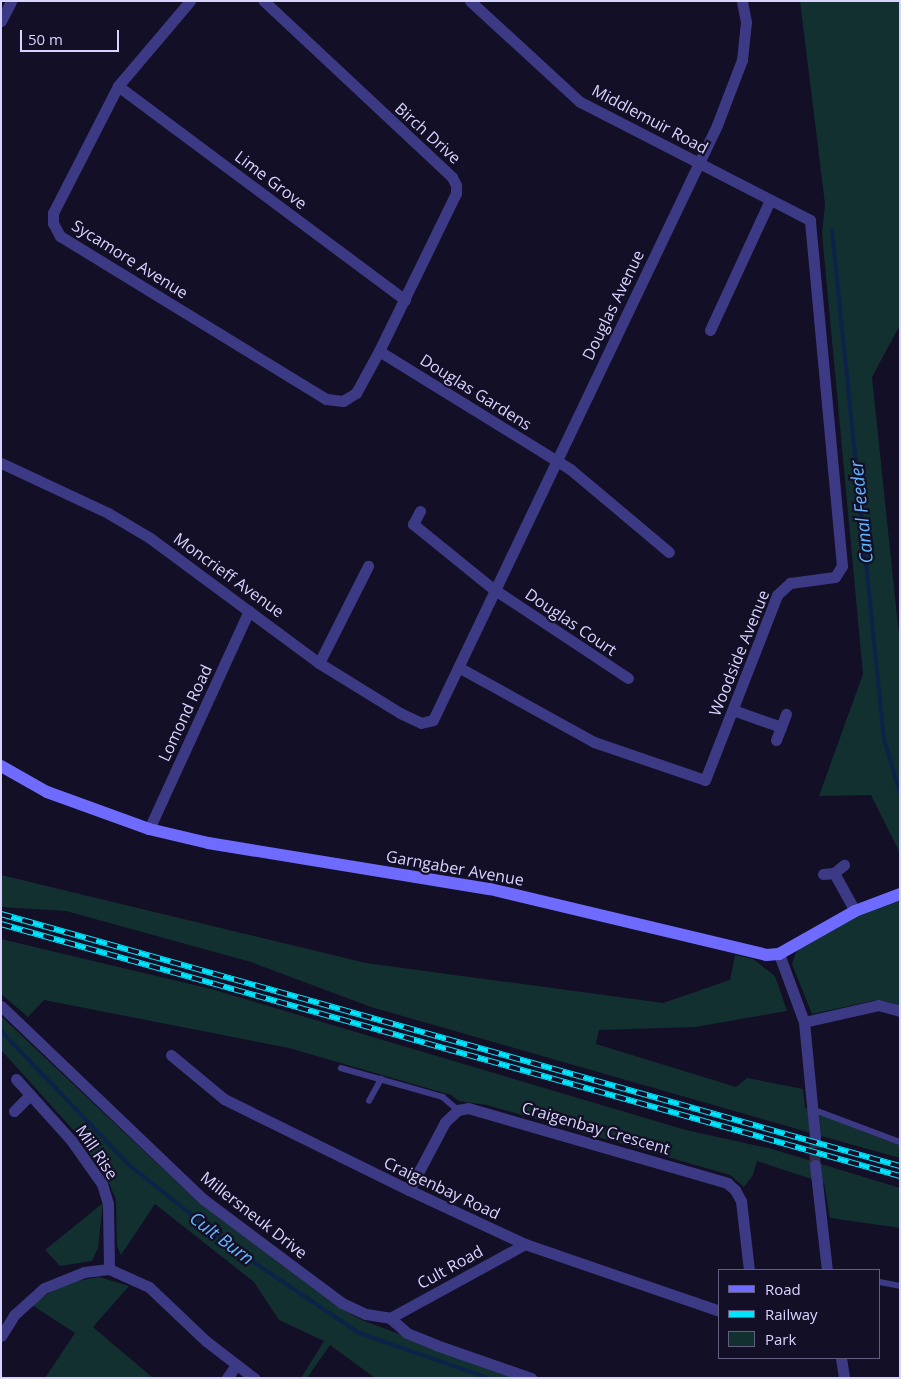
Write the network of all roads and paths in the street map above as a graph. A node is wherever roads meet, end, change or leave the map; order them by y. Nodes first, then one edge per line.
1 (11, 1) edge
2 (190, 1) edge
3 (264, 1) edge
4 (470, 1) edge
5 (742, 1) edge
6 (1, 21) edge
7 (118, 86) junction
8 (700, 164) junction
9 (770, 200) junction
10 (810, 220) joint
11 (405, 300) junction
12 (710, 330) dead end
13 (379, 351) junction
14 (556, 461) junction
15 (1, 463) edge
16 (420, 511) dead end
17 (669, 552) dead end
18 (368, 566) dead end
19 (496, 592) junction
20 (249, 610) junction
21 (319, 663) junction
22 (460, 668) junction
23 (628, 678) dead end
24 (733, 710) junction
25 (786, 714) dead end
26 (430, 722) joint
27 (781, 727) junction
28 (776, 740) dead end
29 (1, 766) edge
30 (149, 829) junction
31 (844, 865) dead end
32 (900, 894) edge
33 (856, 911) junction
34 (779, 954) junction
35 (1, 1006) edge
36 (900, 1011) edge
37 (804, 1022) junction
38 (171, 1055) dead end
39 (341, 1068) dead end
40 (16, 1079) dead end
41 (381, 1079) junction
42 (30, 1094) junction
43 (369, 1101) dead end
44 (458, 1110) junction
45 (815, 1110) junction
46 (14, 1111) dead end
47 (815, 1137) tunnel mouth
48 (900, 1142) edge
49 (816, 1165) tunnel mouth
50 (408, 1190) junction
51 (525, 1244) junction
52 (109, 1269) junction
53 (749, 1269) edge
54 (827, 1269) edge
55 (881, 1282) edge
56 (900, 1286) edge
57 (718, 1310) edge
58 (390, 1318) junction
59 (1, 1336) edge
60 (841, 1359) edge
61 (236, 1365) junction
62 (227, 1378) edge
63 (254, 1378) edge
64 (531, 1378) edge
65 (844, 1378) edge

1 - 6 street
2 - 7 street, Sycamore Avenue
3 - 11 street, Birch Drive
4 - 8 street, Middlemuir Road
5 - 8 street, Douglas Avenue
7 - 11 street, Lime Grove
7 - 13 street, Sycamore Avenue
8 - 9 street, Middlemuir Road
8 - 14 street, Douglas Avenue
9 - 10 street, Middlemuir Road
9 - 12 street
10 - 24 street, Woodside Avenue
11 - 13 street, Birch Drive
13 - 14 street, Douglas Gardens
14 - 17 street
14 - 19 street, Douglas Avenue
15 - 20 street, Moncrieff Avenue
16 - 19 street, Douglas Court
18 - 21 street
19 - 22 street, Douglas Avenue
19 - 23 street, Douglas Court
20 - 21 street, Moncrieff Avenue
20 - 30 street, Lomond Road
21 - 26 street, Moncrieff Avenue
22 - 24 street, Woodside Avenue
22 - 26 street, Douglas Avenue
24 - 27 street
25 - 27 street
27 - 28 street
29 - 30 street, Garngaber Avenue
30 - 34 street, Garngaber Avenue
31 - 33 street
32 - 33 street
33 - 34 street
34 - 37 street
35 - 58 street, Millersneuk Drive
36 - 37 street
37 - 45 street
38 - 50 street, Craigenbay Road
39 - 41 lane
40 - 42 street, Mill Rise
41 - 43 lane
41 - 44 lane
42 - 46 street
42 - 52 street, Mill Rise
44 - 50 street
44 - 53 street, Craigenbay Crescent
45 - 47 street
45 - 48 lane
49 - 54 street
50 - 51 street, Craigenbay Road
51 - 57 street, Craigenbay Road
51 - 58 street, Cult Road
52 - 59 street
52 - 61 street
55 - 56 lane
58 - 64 street, Millersneuk Drive
60 - 65 street
61 - 62 street
61 - 63 street

